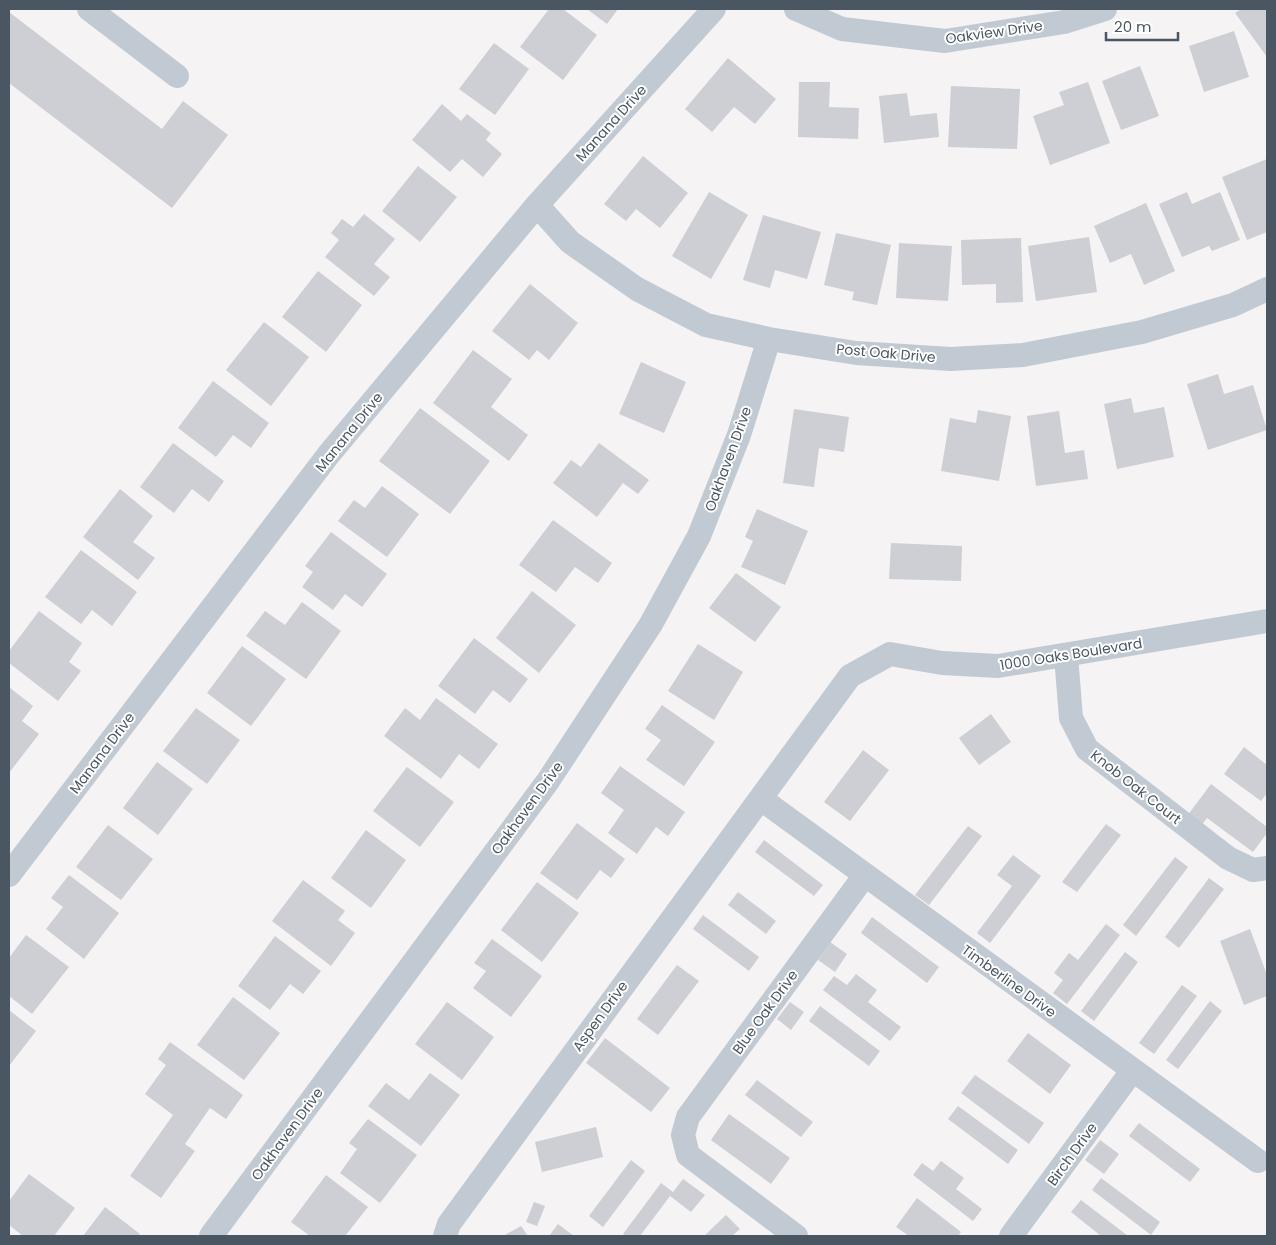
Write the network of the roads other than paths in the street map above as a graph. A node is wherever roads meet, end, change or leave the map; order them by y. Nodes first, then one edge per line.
1 (89, 9) edge
2 (714, 9) edge
3 (796, 9) edge
4 (1105, 9) edge
5 (178, 76) dead end
6 (537, 205) junction
7 (1267, 289) edge
8 (769, 339) junction
9 (1267, 621) edge
10 (1066, 656) junction
11 (761, 799) junction
12 (1267, 868) edge
13 (9, 875) edge
14 (865, 875) junction
15 (1132, 1071) junction
16 (1258, 1161) dead end
17 (211, 1236) edge
18 (445, 1236) edge
19 (796, 1236) edge
20 (1011, 1236) edge

1 - 5 street
2 - 6 street, Manana Drive
3 - 4 street, Oakview Drive
6 - 8 street, Post Oak Drive
6 - 13 street, Manana Drive
7 - 8 street, Post Oak Drive
8 - 17 street, Oakhaven Drive
9 - 10 street, 1000 Oaks Boulevard
10 - 11 street, 1000 Oaks Boulevard
10 - 12 street, Knob Oak Court
11 - 14 street, Timberline Drive
11 - 18 street, Aspen Drive
14 - 15 street, Timberline Drive
14 - 19 street, Blue Oak Drive
15 - 16 street, Timberline Drive
15 - 20 street, Birch Drive

